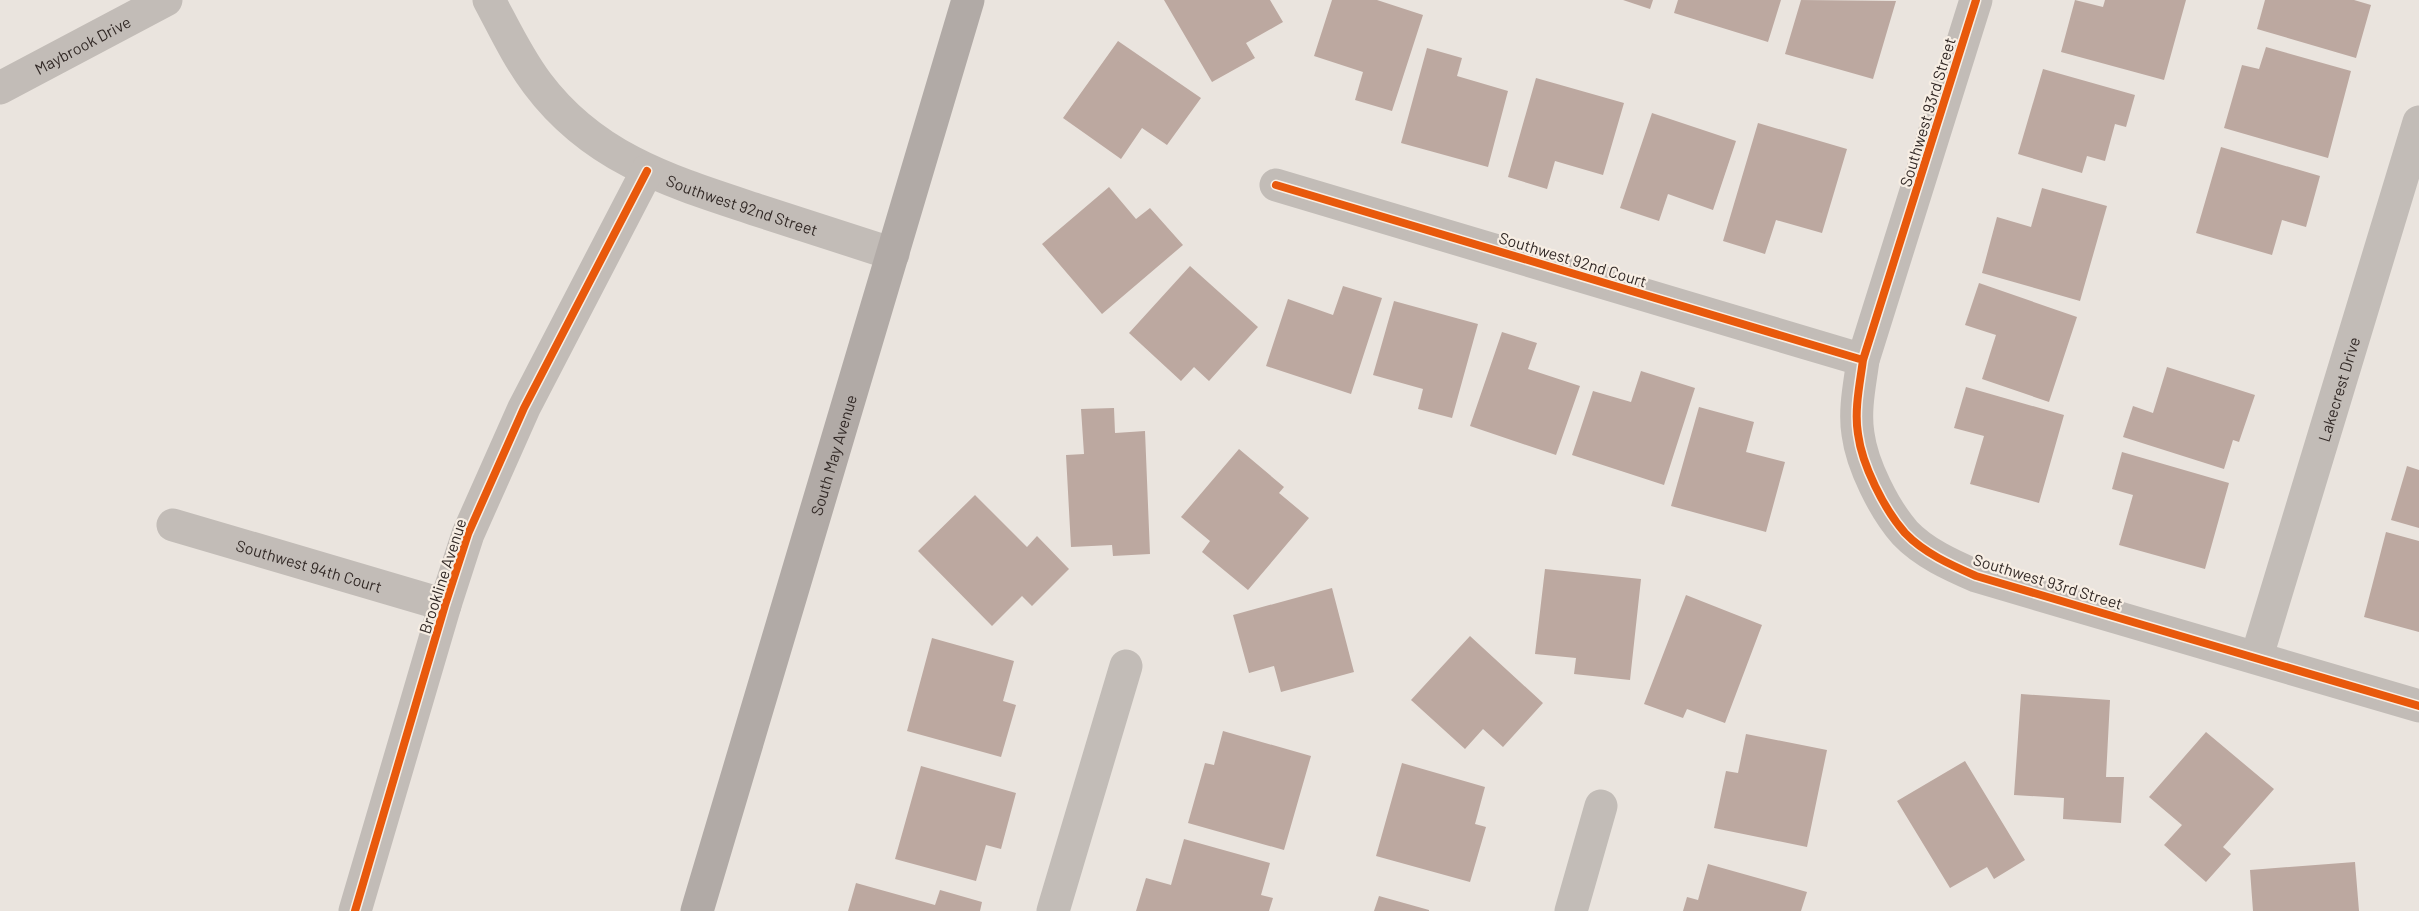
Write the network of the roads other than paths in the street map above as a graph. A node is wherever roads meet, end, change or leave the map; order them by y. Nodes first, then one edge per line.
1 (166, 0) edge
2 (489, 0) edge
3 (968, 0) edge
4 (1976, 0) edge
5 (0, 88) edge
6 (2419, 122) edge
7 (647, 171) junction
8 (1276, 185) dead end
9 (893, 254) junction
10 (1863, 360) junction
11 (173, 525) dead end
12 (445, 604) junction
13 (2257, 656) junction
14 (1126, 666) dead end
15 (2419, 705) edge
16 (1601, 806) dead end
17 (355, 911) edge
18 (697, 911) edge
19 (1053, 911) edge
20 (1570, 911) edge

1 - 5 street, Maybrook Drive
2 - 7 street, Southwest 92nd Street
3 - 9 main road, South May Avenue
4 - 10 street, Southwest 93rd Street
6 - 13 street, Lakecrest Drive
7 - 9 street, Southwest 92nd Street
7 - 12 street, Brookline Avenue
8 - 10 street, Southwest 92nd Court
9 - 18 main road, South May Avenue
10 - 13 street, Southwest 93rd Street
11 - 12 street, Southwest 94th Court
12 - 17 street, Brookline Avenue
13 - 15 street, Southwest 93rd Street
14 - 19 street
16 - 20 street

